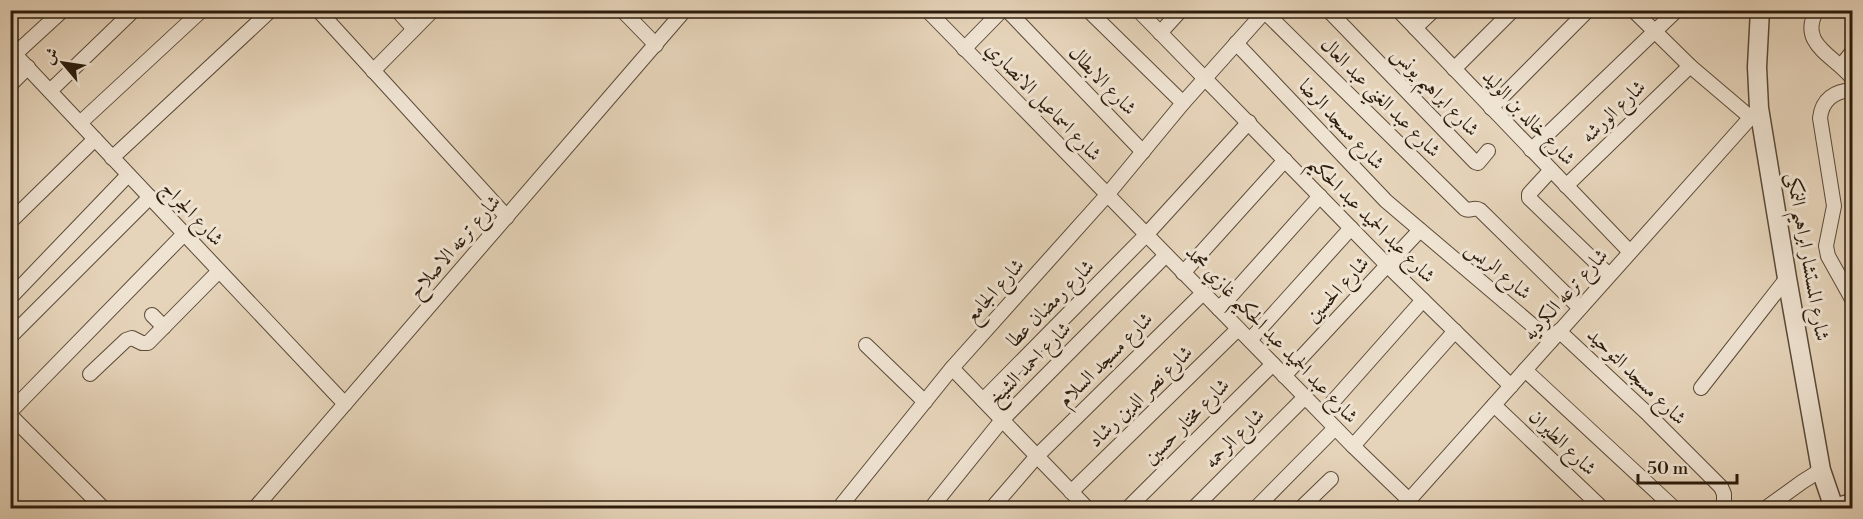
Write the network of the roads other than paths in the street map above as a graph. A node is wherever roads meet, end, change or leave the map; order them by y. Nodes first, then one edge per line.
1 (63, 10) edge
2 (134, 10) edge
3 (202, 10) edge
4 (271, 10) edge
5 (318, 10) edge
6 (397, 10) edge
7 (433, 10) edge
8 (622, 10) edge
9 (685, 10) edge
10 (927, 10) edge
11 (1002, 10) edge
12 (1006, 10) edge
13 (1088, 10) edge
14 (1138, 10) edge
15 (1181, 10) edge
16 (1328, 10) edge
17 (1398, 10) edge
18 (1434, 10) edge
19 (1512, 10) edge
20 (1588, 10) edge
21 (1633, 10) edge
22 (1677, 10) edge
23 (1760, 10) edge
24 (1817, 10) edge
25 (1265, 11) edge
26 (1415, 28) junction
27 (414, 29) junction
28 (1654, 32) junction
29 (1160, 33) junction
30 (1236, 43) junction
31 (656, 45) junction
32 (964, 49) junction
33 (13, 52) edge
34 (1852, 52) edge
35 (1690, 66) junction
36 (1841, 66) junction
37 (28, 68) junction
38 (1454, 69) junction
39 (373, 70) junction
40 (1852, 78) edge
41 (1205, 79) junction
42 (10, 85) edge
43 (1852, 90) edge
44 (50, 91) junction
45 (1183, 104) junction
46 (1491, 108) junction
47 (1754, 112) junction
48 (1249, 122) junction
49 (80, 123) junction
50 (95, 139) junction
51 (1531, 150) junction
52 (1488, 151) dead end
53 (1143, 152) junction
54 (112, 158) junction
55 (1285, 160) junction
56 (1551, 170) junction
57 (128, 175) junction
58 (1566, 186) junction
59 (1107, 195) junction
60 (1320, 196) junction
61 (150, 197) junction
62 (507, 217) junction
63 (10, 222) edge
64 (1351, 228) junction
65 (1420, 230) junction
66 (184, 234) junction
67 (1146, 235) junction
68 (1630, 252) junction
69 (1166, 255) junction
70 (1387, 265) junction
71 (219, 271) junction
72 (1183, 273) junction
73 (1609, 276) junction
74 (1786, 278) junction
75 (1203, 292) junction
76 (10, 298) edge
77 (1852, 299) edge
78 (1423, 300) junction
79 (1580, 308) junction
80 (1219, 309) junction
81 (152, 315) dead end
82 (164, 327) junction
83 (1239, 329) junction
84 (1455, 331) junction
85 (1555, 336) junction
86 (10, 337) edge
87 (1250, 340) junction
88 (866, 345) dead end
89 (1273, 364) junction
90 (952, 368) junction
91 (1525, 370) junction
92 (90, 374) dead end
93 (1284, 376) junction
94 (1511, 386) junction
95 (1701, 388) dead end
96 (1305, 397) junction
97 (983, 400) junction
98 (925, 402) junction
99 (345, 404) junction
100 (1494, 405) junction
101 (10, 414) edge
102 (1322, 414) junction
103 (1002, 420) junction
104 (1335, 428) junction
105 (1353, 446) junction
106 (1037, 456) junction
107 (1821, 470) junction
108 (1331, 479) dead end
109 (1071, 492) junction
110 (1852, 503) edge
111 (1408, 505) edge
112 (103, 508) edge
113 (255, 508) edge
114 (839, 508) edge
115 (931, 508) edge
116 (992, 508) edge
117 (1087, 508) edge
118 (1128, 508) edge
119 (1194, 508) edge
120 (1256, 508) edge
121 (1301, 508) edge
122 (1602, 508) edge
123 (1674, 508) edge
124 (1724, 508) edge
125 (1766, 508) edge
126 (1834, 508) edge

1 - 33 street
2 - 44 street
3 - 49 street
4 - 54 street
5 - 39 street
6 - 27 street
7 - 27 street
8 - 31 street
9 - 31 street, شارع ترعه الاصلاح
10 - 32 street, شارع اسماعيل الانصاري
11 - 32 street
12 - 53 street, شارع الابطال
13 - 45 street
14 - 29 street, شارع عبد الحميد عبد الحكيم
15 - 29 street
16 - 52 street, شارع ابراهيم يونس
17 - 26 street, شارع خالد بن الوليد
18 - 26 street
19 - 38 street
20 - 46 street
21 - 28 street
22 - 28 street
23 - 47 street, شارع المستشار ابراهيم النمكى
24 - 36 street
25 - 30 street, شارع الجامع
25 - 79 street, شارع عبد الغني عبد العال
26 - 38 street, شارع خالد بن الوليد
27 - 39 street
28 - 35 street
28 - 51 street
29 - 41 street, شارع عبد الحميد عبد الحكيم
30 - 41 street, شارع الجامع
30 - 65 street, شارع مسجد الرضا
31 - 62 street, شارع ترعه الاصلاح
32 - 59 street, شارع اسماعيل الانصاري
33 - 37 street, شارع الجراج
34 - 36 street
35 - 47 street
35 - 58 street, شارع الورشه
36 - 40 street
37 - 42 street
37 - 44 street, شارع الجراج
38 - 46 street, شارع خالد بن الوليد
39 - 62 street
41 - 45 street, شارع الجامع
41 - 48 street, شارع عبد الحميد عبد الحكيم
43 - 77 street
44 - 49 street, شارع الجراج
45 - 53 street, شارع الجامع
46 - 51 street, شارع خالد بن الوليد
47 - 68 street, شارع ترعه الكرديه
47 - 74 street, شارع المستشار ابراهيم النمكى
48 - 55 street, شارع عبد الحميد عبد الحكيم
48 - 67 street, شارع رمضان عطا
49 - 50 street, شارع الجراج
50 - 54 street, شارع الجراج
50 - 63 street
51 - 56 street, شارع خالد بن الوليد
53 - 59 street, شارع الجامع
54 - 57 street, شارع الجراج
55 - 60 street, شارع عبد الحميد عبد الحكيم
55 - 72 street
56 - 58 street, شارع خالد بن الوليد
56 - 73 street
57 - 61 street, شارع الجراج
57 - 76 street
58 - 68 street, شارع خالد بن الوليد
59 - 67 street, شارع عبد الحميد عبد الحكيم غازي محمد
59 - 90 street, شارع الجامع
60 - 64 street, شارع عبد الحميد عبد الحكيم
60 - 80 street
61 - 66 street, شارع الجراج
61 - 86 street
62 - 99 street, شارع ترعه الاصلاح
64 - 70 street, شارع عبد الحميد عبد الحكيم
64 - 87 street
65 - 70 street, شارع الحسين
65 - 85 street, شارع الريس
66 - 71 street, شارع الجراج
66 - 101 street
67 - 69 street, شارع عبد الحميد عبد الحكيم غازي محمد
67 - 97 street, شارع رمضان عطا
68 - 73 street, شارع ترعه الكرديه
69 - 72 street, شارع عبد الحميد عبد الحكيم غازي محمد
69 - 103 street, شارع احمد الشيخ
70 - 78 street, شارع عبد الحميد عبد الحكيم
70 - 93 street, شارع الحسين
71 - 82 street
71 - 99 street, شارع الجراج
72 - 75 street, شارع عبد الحميد عبد الحكيم غازي محمد
73 - 79 street, شارع ترعه الكرديه
74 - 95 street
74 - 107 street, شارع المستشار ابراهيم النمكى
75 - 80 street, شارع عبد الحميد عبد الحكيم غازي محمد
75 - 106 street, شارع مسجد السلام
78 - 84 street, شارع عبد الحميد عبد الحكيم
78 - 102 street
79 - 85 street, شارع ترعه الكرديه
80 - 83 street, شارع عبد الحميد عبد الحكيم غازي محمد
81 - 82 street
82 - 92 street
83 - 87 street, شارع عبد الحميد عبد الحكيم غازي محمد
83 - 109 street, شارع نصر الدين رشاد
84 - 94 street, شارع عبد الحميد عبد الحكيم
84 - 105 street
85 - 91 street, شارع ترعه الكرديه
85 - 124 street, شارع مسجد التوحيد
87 - 89 street, شارع عبد الحميد عبد الحكيم غازي محمد
88 - 98 street
89 - 93 street, شارع عبد الحميد عبد الحكيم غازي محمد
89 - 118 street, شارع مختار حسين
90 - 97 street
90 - 98 street, شارع الجامع
91 - 94 street, شارع ترعه الكرديه
91 - 123 street
93 - 96 street, شارع عبد الحميد عبد الحكيم غازي محمد
94 - 100 street, شارع ترعه الكرديه
96 - 102 street, شارع عبد الحميد عبد الحكيم غازي محمد
96 - 119 street, شارع الرحمه
97 - 103 street
98 - 114 street, شارع الجامع
99 - 113 street, شارع ترعه الاصلاح
100 - 111 street, شارع ترعه الكرديه
100 - 122 street, شارع الطيران
101 - 112 street
102 - 104 street, شارع عبد الحميد عبد الحكيم غازي محمد
103 - 106 street
103 - 115 street, شارع احمد الشيخ
104 - 105 street, شارع عبد الحميد عبد الحكيم غازي محمد
104 - 120 street
105 - 111 street, شارع عبد الحميد عبد الحكيم غازي محمد
106 - 109 street
106 - 116 street, شارع مسجد السلام
107 - 125 street
107 - 126 street, شارع المستشار ابراهيم النمكى
108 - 121 street
109 - 117 street
110 - 126 street, شارع المستشار ابراهيم النمكى

